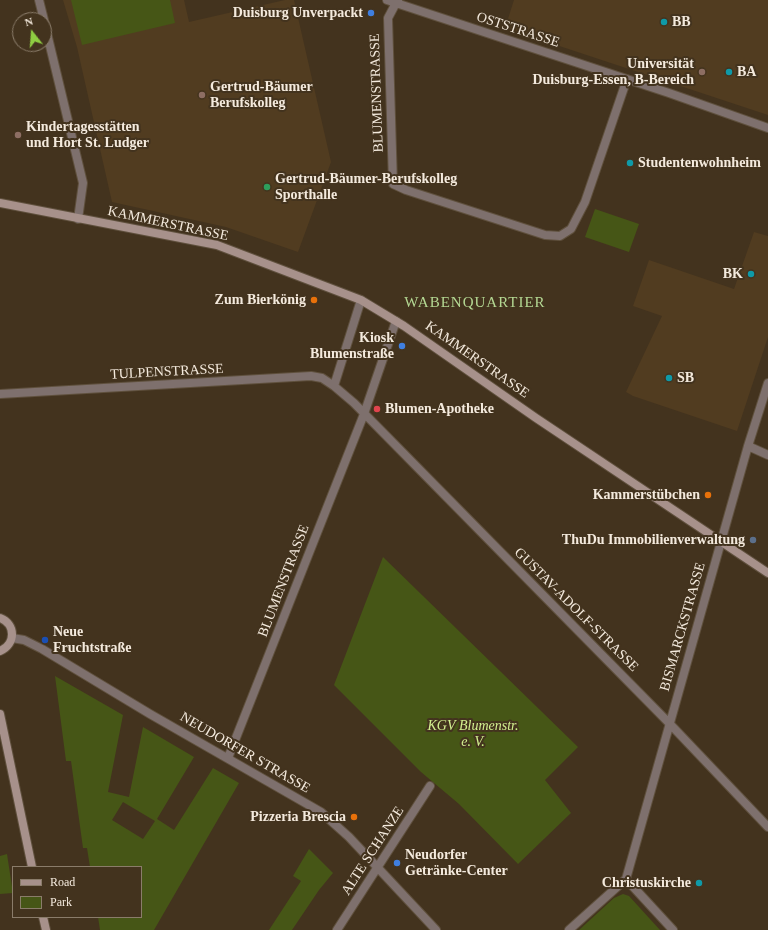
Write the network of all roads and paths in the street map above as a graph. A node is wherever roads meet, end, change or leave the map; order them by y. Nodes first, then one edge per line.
1 (39, 0) edge
2 (386, 0) edge
3 (397, 2) edge
4 (42, 12) edge
5 (52, 52) edge
6 (627, 79) junction
7 (768, 128) edge
8 (0, 203) edge
9 (78, 219) junction
10 (361, 300) junction
11 (396, 321) junction
12 (768, 383) edge
13 (334, 386) junction
14 (0, 394) edge
15 (364, 414) junction
16 (748, 446) junction
17 (768, 454) edge
18 (720, 542) junction
19 (768, 573) edge
20 (0, 618) edge
21 (12, 638) junction
22 (0, 651) edge
23 (0, 714) edge
24 (669, 723) junction
25 (228, 758) junction
26 (430, 786) dead end
27 (768, 827) edge
28 (32, 866) edge
29 (377, 868) junction
30 (626, 879) junction
31 (43, 918) edge
32 (46, 930) edge
33 (337, 930) edge
34 (436, 930) edge
35 (569, 930) edge
36 (673, 930) edge

1 - 4 street
2 - 3 street, OSTSTRASSE
3 - 6 street, OSTSTRASSE
3 - 6 street, BLUMENSTRASSE
5 - 9 street
6 - 7 street, OSTSTRASSE
8 - 9 street, KAMMERSTRASSE
9 - 10 street, KAMMERSTRASSE
10 - 11 street, KAMMERSTRASSE
10 - 13 street
11 - 15 street, BLUMENSTRASSE
11 - 18 street, KAMMERSTRASSE
12 - 16 street, BISMARCKSTRASSE
13 - 14 street, TULPENSTRASSE
13 - 15 street
15 - 24 street, GUSTAV-ADOLF-STRASSE
15 - 25 street, BLUMENSTRASSE
16 - 17 street
16 - 18 street, BISMARCKSTRASSE
18 - 19 street, KAMMERSTRASSE
18 - 24 street, BISMARCKSTRASSE
20 - 21 street
21 - 22 street
21 - 25 street, NEUDORFER STRASSE
23 - 28 street
24 - 27 street, GUSTAV-ADOLF-STRASSE
24 - 30 street, BISMARCKSTRASSE
25 - 29 street, NEUDORFER STRASSE
26 - 29 street, ALTE SCHANZE
29 - 33 street, ALTE SCHANZE
29 - 34 street, NEUDORFER STRASSE
30 - 35 street
30 - 36 street
31 - 32 street

